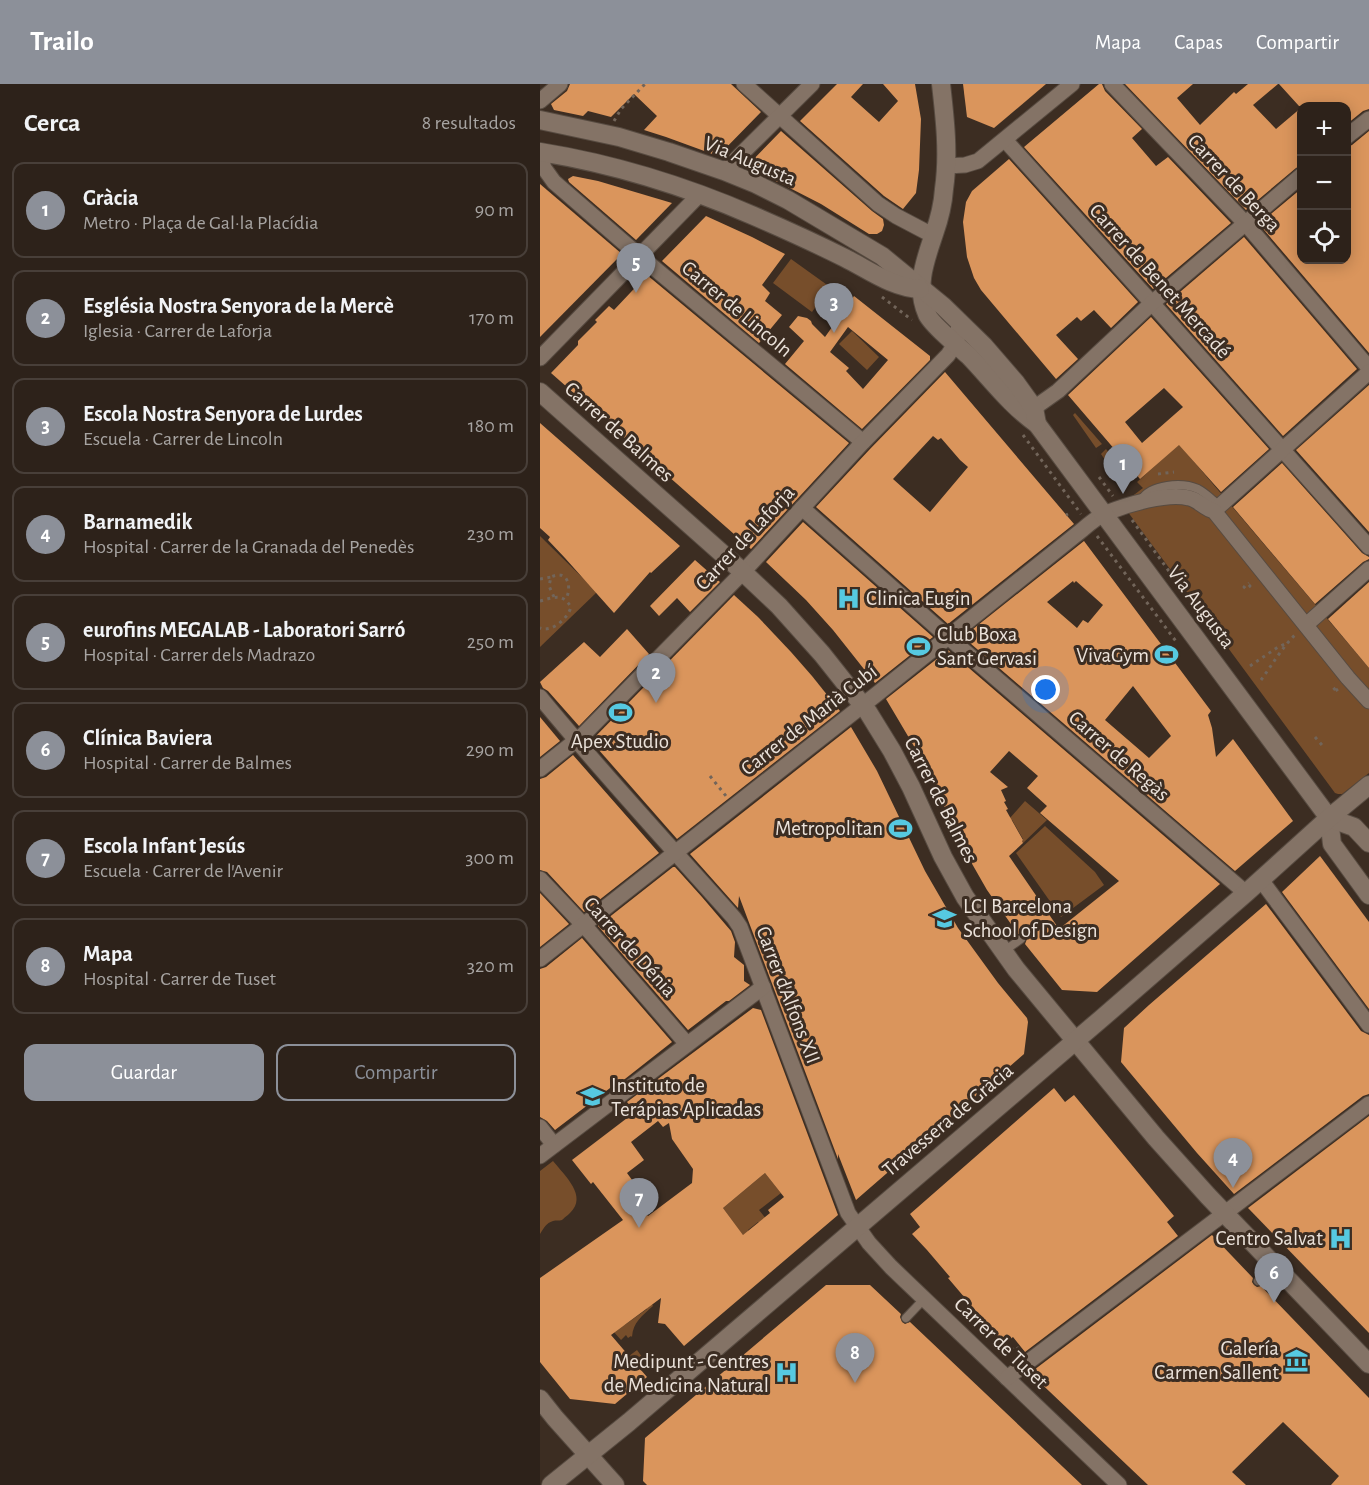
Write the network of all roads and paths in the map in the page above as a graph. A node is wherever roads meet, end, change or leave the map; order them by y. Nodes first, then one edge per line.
1 (560, 84) edge
2 (645, 84) edge
3 (744, 84) edge
4 (812, 84) edge
5 (942, 84) edge
6 (1072, 84) edge
7 (1112, 84) edge
8 (540, 101) edge
9 (780, 117) junction
10 (1369, 118) edge
11 (540, 120) edge
12 (612, 124) dead end
13 (1351, 134) edge
14 (1005, 140) junction
15 (540, 153) edge
16 (946, 166) junction
17 (724, 171) junction
18 (1297, 179) edge
19 (700, 194) junction
20 (1245, 223) junction
21 (934, 236) junction
22 (640, 256) junction
23 (921, 289) junction
24 (875, 292) dead end
25 (1152, 303) junction
26 (959, 322) junction
27 (920, 326) dead end
28 (956, 344) junction
29 (540, 358) edge
30 (1369, 370) edge
31 (540, 392) edge
32 (1031, 421) junction
33 (863, 442) junction
34 (1282, 450) junction
35 (1174, 472) dead end
36 (1158, 474) dead end
37 (1214, 506) junction
38 (802, 508) junction
39 (1104, 514) junction
40 (1084, 518) dead end
41 (1369, 547) edge
42 (1369, 569) edge
43 (743, 572) junction
44 (551, 577) junction
45 (540, 579) edge
46 (554, 597) junction
47 (566, 599) junction
48 (540, 601) edge
49 (1306, 625) junction
50 (540, 628) edge
51 (948, 636) junction
52 (1285, 644) junction
53 (1250, 666) dead end
54 (1261, 680) dead end
55 (540, 697) edge
56 (1369, 701) edge
57 (863, 705) junction
58 (1316, 737) dead end
59 (576, 741) junction
60 (1322, 745) dead end
61 (540, 769) edge
62 (710, 776) dead end
63 (1369, 785) edge
64 (730, 801) dead end
65 (1329, 818) junction
66 (1369, 843) edge
67 (676, 852) junction
68 (540, 879) edge
69 (1261, 880) junction
70 (1246, 893) junction
71 (1369, 894) edge
72 (583, 924) junction
73 (1021, 939) dead end
74 (1003, 952) junction
75 (540, 959) edge
76 (763, 987) junction
77 (1369, 1025) edge
78 (1076, 1041) junction
79 (687, 1044) junction
80 (1369, 1104) edge
81 (540, 1127) edge
82 (554, 1145) junction
83 (540, 1156) edge
84 (1225, 1213) junction
85 (857, 1227) junction
86 (1275, 1265) junction
87 (1258, 1281) dead end
88 (924, 1299) junction
89 (906, 1318) dead end
90 (1016, 1346) dead end
91 (1005, 1354) dead end
92 (1369, 1364) edge
93 (1007, 1378) junction
94 (540, 1399) edge
95 (588, 1455) junction
96 (551, 1485) edge
97 (615, 1485) edge
98 (1119, 1485) edge

1 - 8 street
2 - 12 path
3 - 9 street
4 - 9 street
5 - 16 main road
6 - 14 street
7 - 20 street, Carrer de Berga
9 - 17 street
9 - 21 street
10 - 13 street
11 - 17 main road, Via Augusta
14 - 16 street
14 - 25 street, Carrer de Benet Mercadé
15 - 19 main road, Via Augusta
15 - 22 street, Carrer de Lincoln
16 - 21 main road
17 - 19 main road
17 - 23 main road, Via Augusta
18 - 20 street
19 - 22 street
19 - 23 main road, Via Augusta
20 - 25 street
20 - 30 street, Carrer de Berga
21 - 23 main road
22 - 29 street
22 - 33 street, Carrer de Lincoln
23 - 26 main road, Via Augusta
23 - 28 main road, Via Augusta
24 - 27 path
25 - 32 street
25 - 34 street, Carrer de Benet Mercadé
26 - 28 street
26 - 32 main road, Via Augusta
28 - 32 main road, Via Augusta
28 - 33 street, Carrer de Laforja
30 - 34 street
31 - 43 main road, Carrer de Balmes
32 - 39 main road, Via Augusta
32 - 40 path
33 - 38 street, Carrer de Laforja
34 - 37 street
34 - 41 street, Carrer de Benet Mercadé
35 - 36 path
37 - 39 street, Carrer de Marià Cubí
37 - 49 street
38 - 43 street, Carrer de Laforja
38 - 51 street, Carrer de Regàs
39 - 51 street, Carrer de Marià Cubí
39 - 65 main road, Via Augusta
42 - 49 street
43 - 57 main road, Carrer de Balmes
43 - 59 street, Carrer de Laforja
44 - 45 path
44 - 46 path
44 - 47 path
46 - 47 path
46 - 48 path
47 - 50 path
49 - 52 path
49 - 56 street
51 - 57 street, Carrer de Marià Cubí
51 - 70 street, Carrer de Regàs
52 - 53 path
52 - 54 path
55 - 59 street, Carrer d'Alfons XII
57 - 67 street, Carrer de Marià Cubí
57 - 74 main road, Carrer de Balmes
58 - 60 path
59 - 61 street, Carrer de Laforja
59 - 67 street, Carrer d'Alfons XII
62 - 64 path
63 - 65 main road, Travessera de Gràcia
65 - 66 main road
65 - 69 main road, Travessera de Gràcia
65 - 71 main road, Via Augusta
67 - 72 street, Carrer de Marià Cubí
67 - 76 street, Carrer d'Alfons XII
68 - 72 street, Carrer de Dénia
69 - 70 main road, Travessera de Gràcia
69 - 77 street
70 - 78 main road, Travessera de Gràcia
72 - 75 street, Carrer de Marià Cubí
72 - 79 street, Carrer de Dénia
73 - 74 lane
74 - 78 main road, Carrer de Balmes
76 - 79 street
76 - 85 street, Carrer d'Alfons XII
78 - 84 main road, Carrer de Balmes
78 - 85 main road, Travessera de Gràcia
79 - 82 street
80 - 84 street
81 - 82 street
82 - 83 street
84 - 86 main road, Carrer de Balmes
84 - 93 street
85 - 88 street, Carrer de Tuset
85 - 95 main road, Travessera de Gràcia
86 - 87 lane
86 - 92 main road, Carrer de Balmes
88 - 89 lane
88 - 93 street, Carrer de Tuset
90 - 91 path, Carrer de Tuset
93 - 98 street, Carrer de Tuset
94 - 95 main road
95 - 96 main road, Travessera de Gràcia
95 - 97 main road

